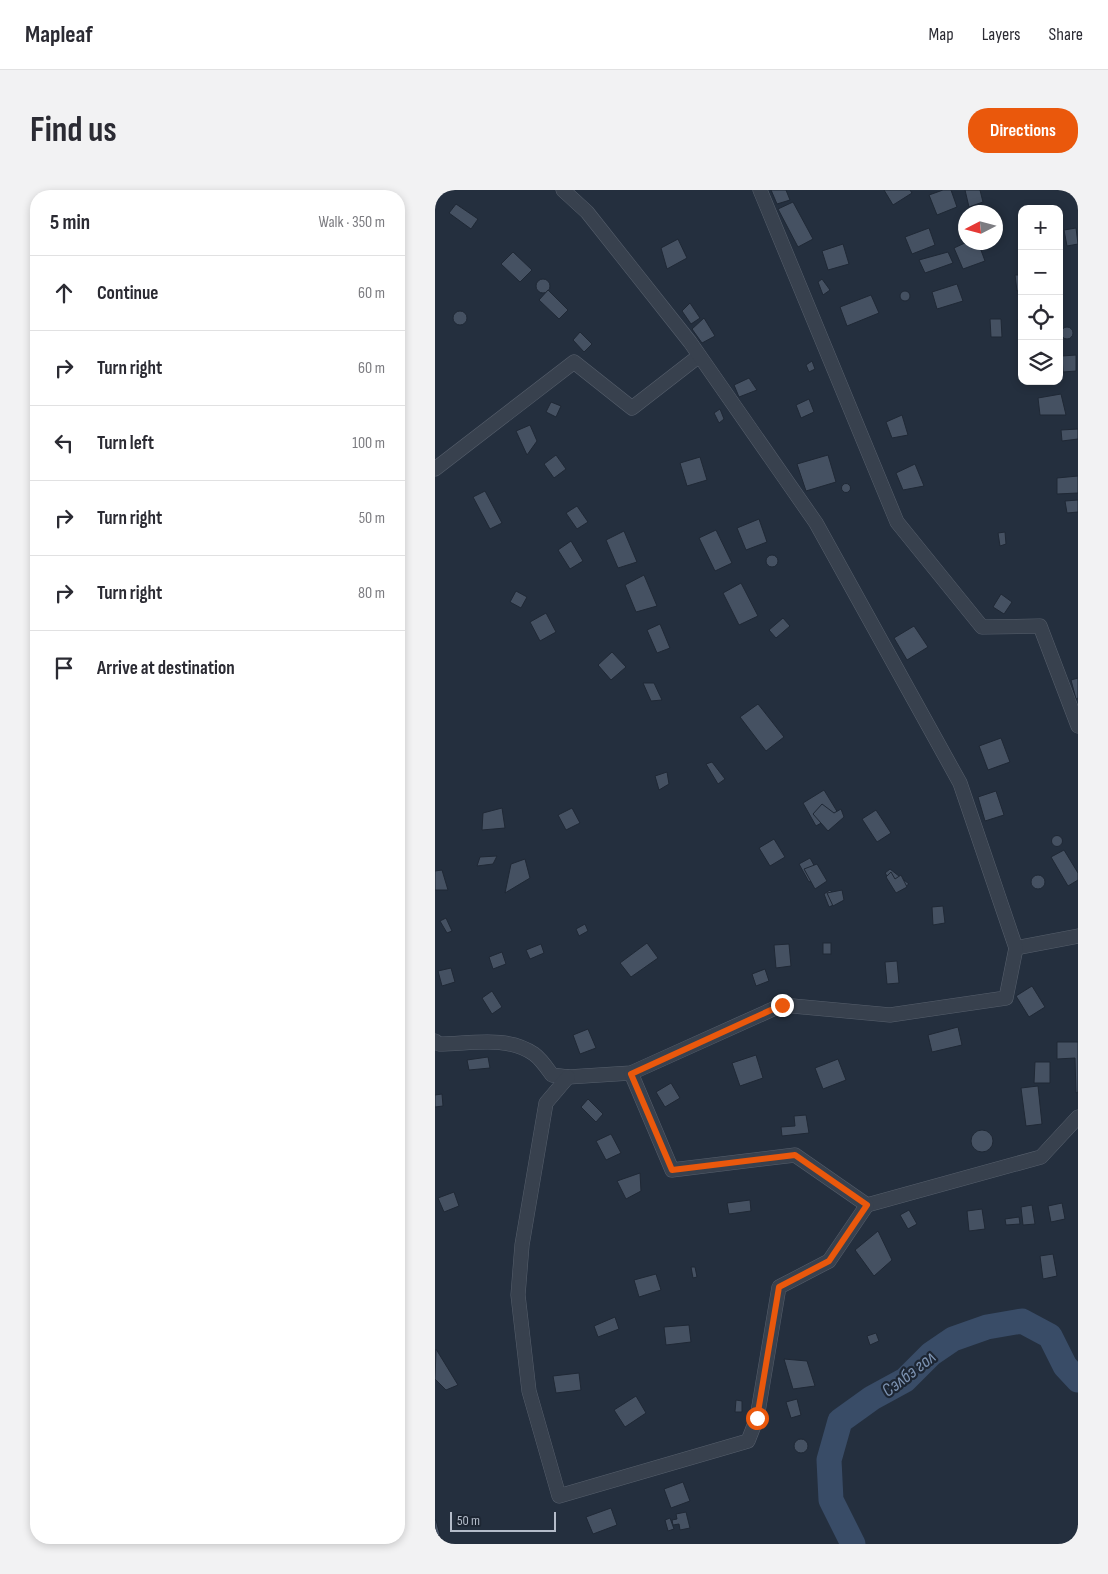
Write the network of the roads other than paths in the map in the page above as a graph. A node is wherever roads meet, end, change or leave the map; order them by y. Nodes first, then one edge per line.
1 (563, 190) edge
2 (760, 190) edge
3 (699, 356) junction
4 (435, 469) edge
5 (1077, 719) edge
6 (1078, 936) edge
7 (1016, 948) junction
8 (435, 1041) edge
9 (631, 1074) junction
10 (568, 1077) junction
11 (1078, 1117) edge
12 (867, 1205) junction

1 - 3 street
2 - 5 street
3 - 4 street
3 - 7 street
6 - 7 street
7 - 9 street
8 - 10 street
9 - 10 street
9 - 12 street
10 - 12 street
11 - 12 street

